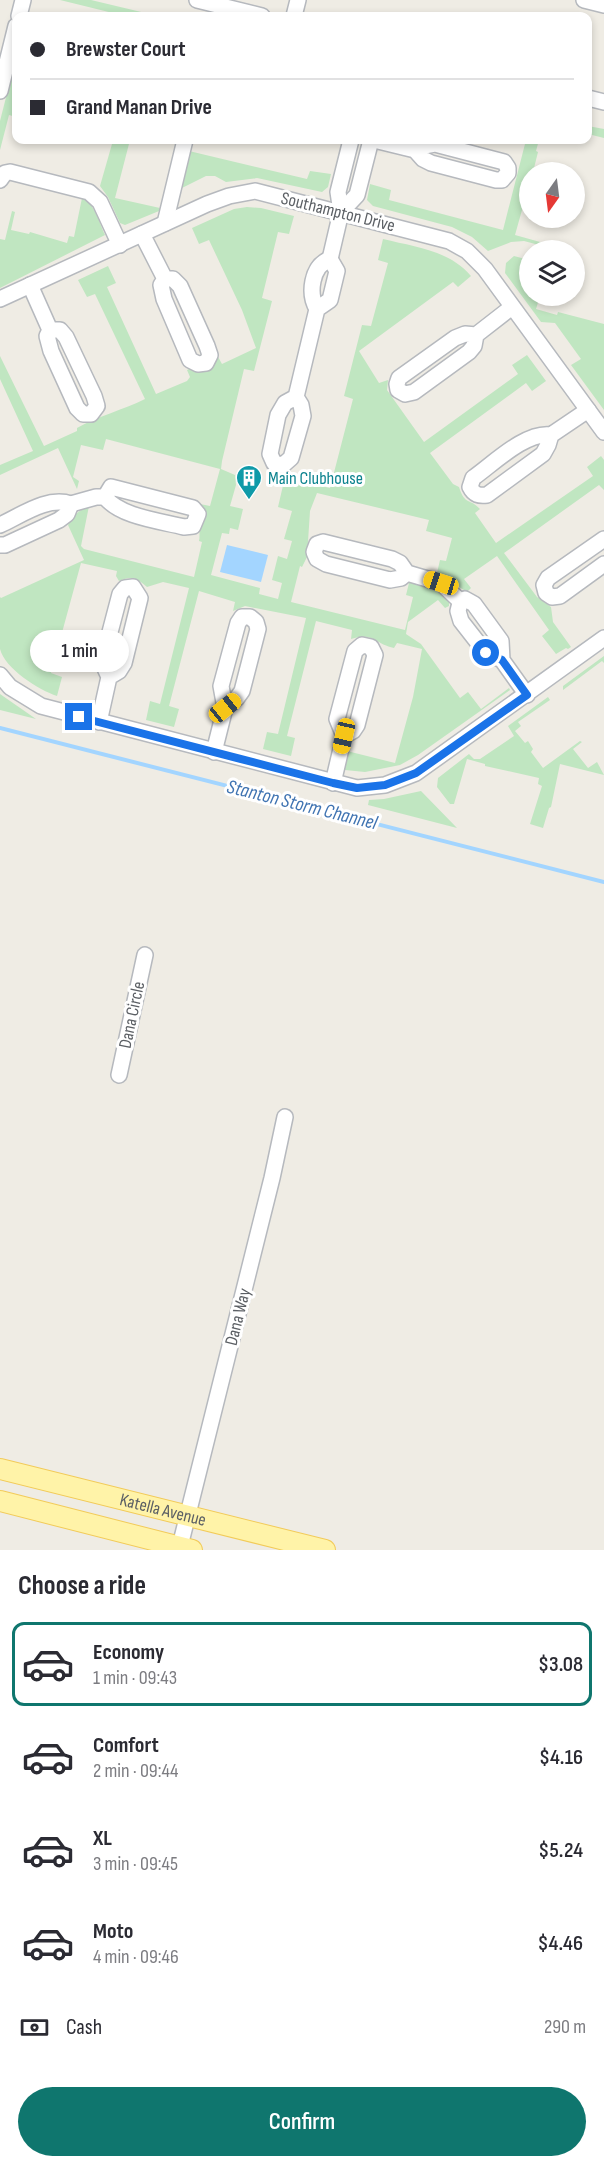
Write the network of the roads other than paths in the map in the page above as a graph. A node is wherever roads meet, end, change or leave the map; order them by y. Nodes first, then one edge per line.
1 (197, 0) edge
2 (584, 0) edge
3 (604, 5) edge
4 (246, 12) edge
5 (12, 50) edge
6 (0, 91) edge
7 (184, 144) edge
8 (350, 144) edge
9 (371, 144) edge
10 (389, 144) edge
11 (415, 150) junction
12 (0, 180) edge
13 (341, 212) junction
14 (165, 223) junction
15 (142, 234) junction
16 (120, 245) junction
17 (165, 279) junction
18 (30, 285) junction
19 (0, 299) edge
20 (513, 307) junction
21 (50, 330) junction
22 (476, 335) junction
23 (296, 397) dead end
24 (588, 410) junction
25 (604, 432) edge
26 (551, 435) junction
27 (105, 497) junction
28 (71, 504) junction
29 (0, 525) edge
30 (604, 539) edge
31 (0, 545) edge
32 (604, 564) edge
33 (406, 573) junction
34 (604, 639) edge
35 (0, 675) edge
36 (109, 677) junction
37 (527, 695) junction
38 (225, 708) junction
39 (99, 722) junction
40 (344, 736) junction
41 (214, 752) junction
42 (333, 783) junction
43 (145, 955) dead end
44 (119, 1075) dead end
45 (285, 1118) dead end
46 (0, 1469) edge
47 (0, 1501) edge
48 (188, 1516) junction
49 (183, 1549) edge
50 (325, 1550) edge

1 - 4 street
2 - 3 street
5 - 6 street
7 - 14 street
8 - 13 street
9 - 13 street
10 - 11 street
11 - 11 street
12 - 16 street
13 - 14 street, Southampton Drive
13 - 20 street, Southampton Drive
13 - 23 street
14 - 15 street, Southampton Drive
15 - 16 street, Southampton Drive
15 - 17 street
16 - 18 street, Southampton Drive
17 - 17 street
18 - 19 street, Southampton Drive
18 - 21 street
20 - 22 street
20 - 24 street, Southampton Drive
21 - 21 street
22 - 22 street
24 - 25 street, Southampton Drive
24 - 26 street
26 - 26 street
27 - 27 street
27 - 28 street
28 - 29 street
28 - 31 street
30 - 32 street
33 - 33 street
33 - 37 street
34 - 37 street
35 - 39 street
36 - 36 street
36 - 39 street
37 - 42 street
38 - 38 street
38 - 41 street
39 - 41 street
40 - 40 street
40 - 42 street
41 - 42 street
43 - 44 street, Dana Circle
45 - 48 street, Dana Way
46 - 48 main road, Katella Avenue
47 - 49 main road, Katella Avenue
48 - 49 street, Dana Way
48 - 50 main road, Katella Avenue

